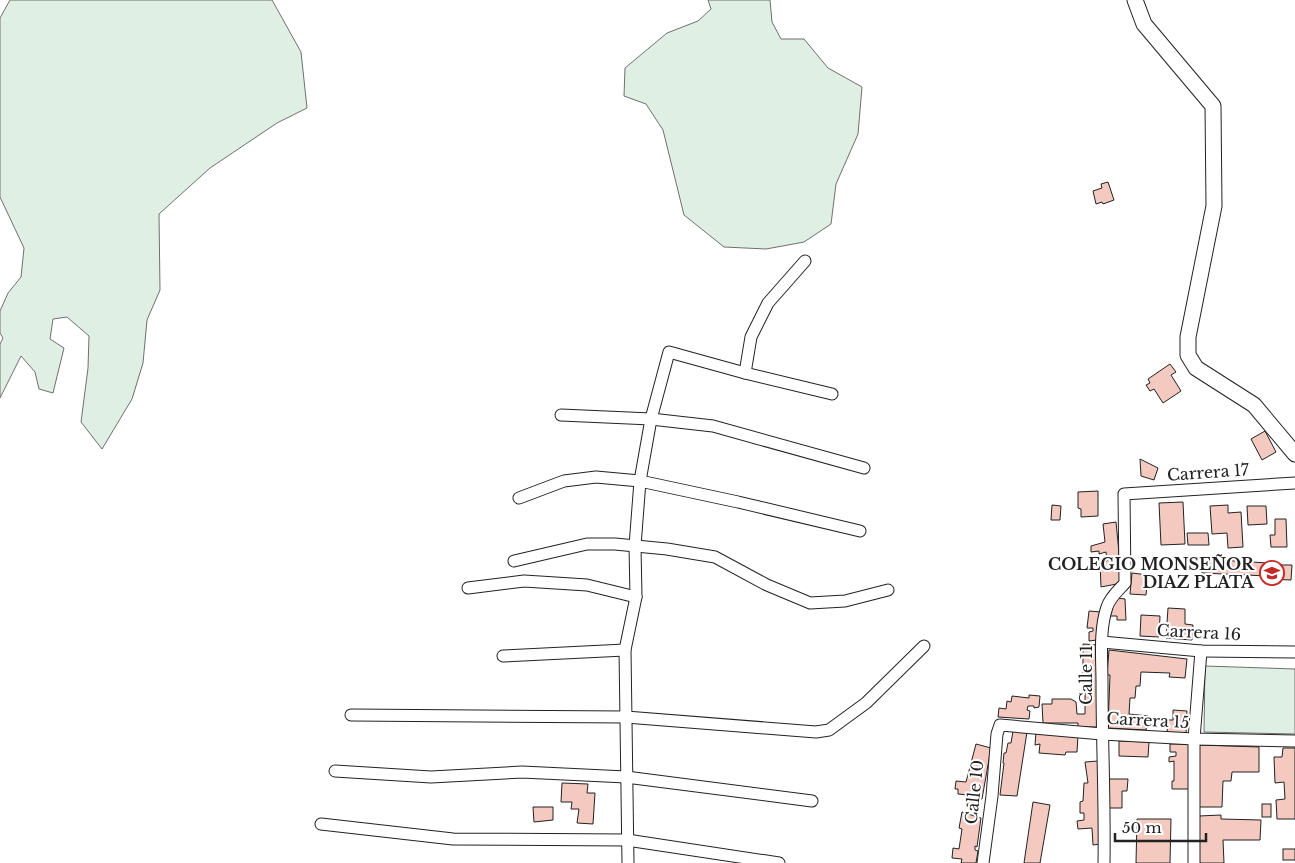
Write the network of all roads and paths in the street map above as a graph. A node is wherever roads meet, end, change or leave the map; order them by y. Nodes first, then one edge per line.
1 (1135, 0) edge
2 (805, 261) dead end
3 (745, 373) junction
4 (832, 394) dead end
5 (561, 415) dead end
6 (651, 419) junction
7 (1295, 454) edge
8 (864, 468) dead end
9 (640, 481) junction
10 (1295, 483) edge
11 (1124, 494) joint
12 (519, 498) dead end
13 (860, 531) dead end
14 (635, 546) junction
15 (514, 561) dead end
16 (468, 588) dead end
17 (888, 590) dead end
18 (636, 597) junction
19 (1102, 642) junction
20 (924, 646) dead end
21 (625, 650) junction
22 (1201, 651) junction
23 (1295, 652) edge
24 (503, 656) dead end
25 (351, 715) dead end
26 (626, 717) junction
27 (1000, 725) joint
28 (1102, 734) junction
29 (1194, 739) junction
30 (1295, 741) edge
31 (335, 771) dead end
32 (626, 777) junction
33 (812, 801) dead end
34 (321, 824) dead end
35 (627, 840) junction
36 (628, 863) edge
37 (778, 863) edge
38 (983, 863) edge
39 (1104, 863) edge
40 (1194, 863) edge

1 - 7 street
2 - 3 street
3 - 4 street
3 - 6 street
5 - 6 street
6 - 8 street
6 - 9 street
9 - 12 street
9 - 13 street
9 - 14 street
10 - 11 street, Carrera 17
11 - 19 street, Calle 11
14 - 15 street
14 - 17 street
14 - 18 street
16 - 18 street
18 - 21 street
19 - 22 street, Carrera 16
19 - 28 street, Calle 11
20 - 26 street
21 - 24 street
21 - 26 street
22 - 23 street, Carrera 16
22 - 29 street
25 - 26 street
26 - 32 street
27 - 28 street, Carrera 15
27 - 38 street, Calle 10
28 - 29 street, Carrera 15
28 - 39 street, Calle 11
29 - 30 street, Carrera 15
29 - 40 street
31 - 32 street
32 - 33 street
32 - 35 street
34 - 35 street
35 - 36 street
35 - 37 street

